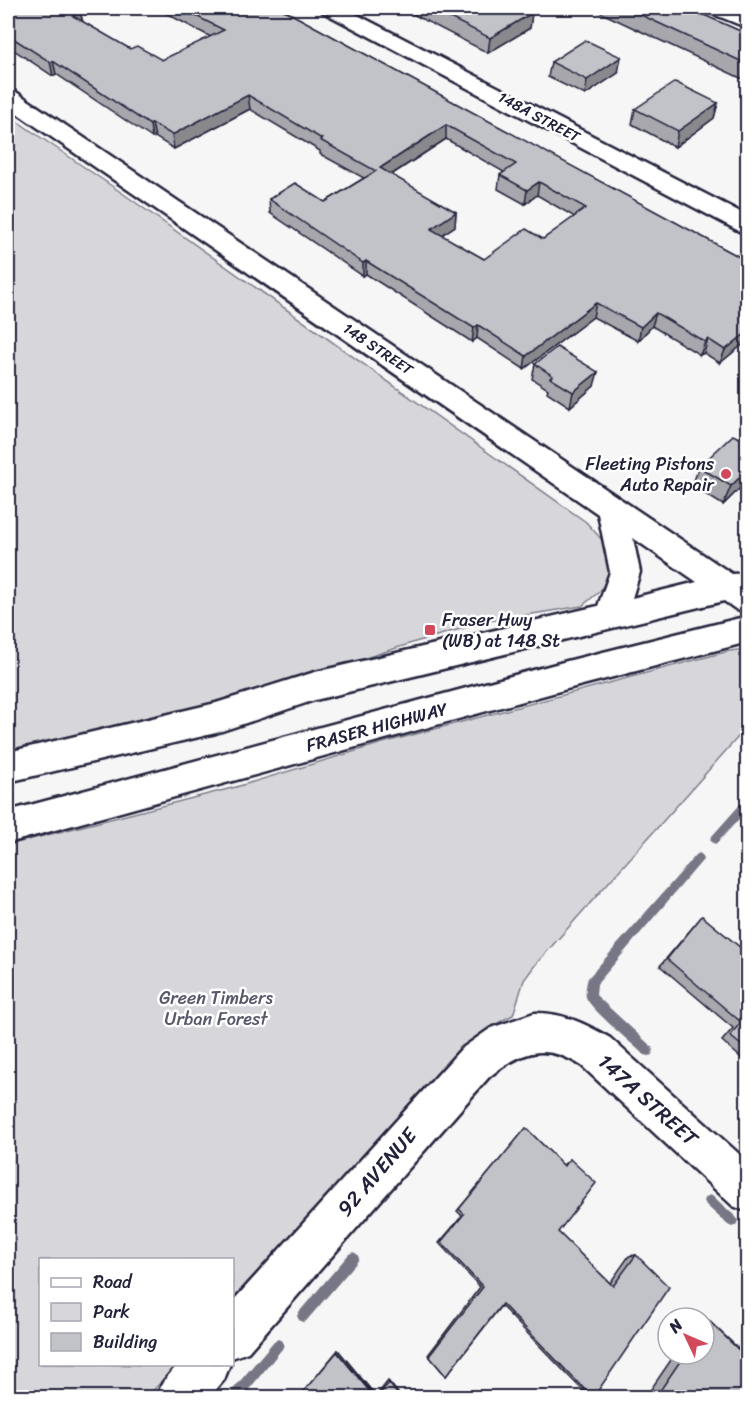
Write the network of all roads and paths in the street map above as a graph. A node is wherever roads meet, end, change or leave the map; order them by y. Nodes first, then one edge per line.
1 (330, 8) edge
2 (715, 8) edge
3 (747, 22) edge
4 (8, 97) edge
5 (747, 226) edge
6 (612, 509) junction
7 (741, 591) edge
8 (610, 616) junction
9 (747, 629) edge
10 (8, 767) edge
11 (8, 827) edge
12 (538, 1031) joint
13 (747, 1191) edge
14 (234, 1334) edge
15 (207, 1366) edge
16 (179, 1398) edge

1 - 5 main road, 148A STREET
2 - 3 main road
4 - 6 main road, 148 STREET
6 - 7 main road, 148 STREET
6 - 8 main road
7 - 8 main road
8 - 10 main road
9 - 11 main road, FRASER HIGHWAY
12 - 13 main road, 147A STREET
12 - 14 main road, 92 AVENUE
15 - 16 main road

